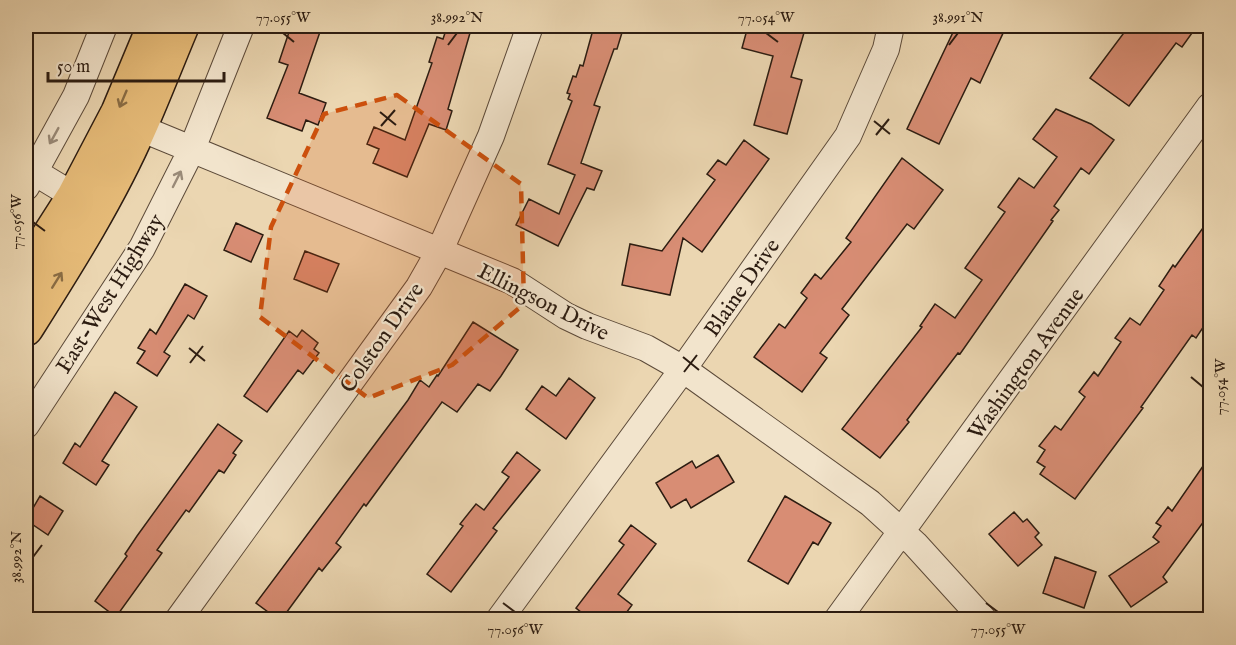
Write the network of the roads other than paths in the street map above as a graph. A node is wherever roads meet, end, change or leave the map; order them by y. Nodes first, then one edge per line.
1 (104, 26) edge
2 (154, 26) edge
3 (182, 26) edge
4 (241, 26) edge
5 (530, 26) edge
6 (891, 26) edge
7 (1210, 106) edge
8 (140, 128) junction
9 (192, 149) junction
10 (28, 175) edge
11 (74, 196) junction
12 (440, 250) junction
13 (26, 271) edge
14 (26, 329) edge
15 (683, 369) junction
16 (26, 425) edge
17 (903, 532) junction
18 (178, 620) edge
19 (499, 620) edge
20 (837, 620) edge
21 (984, 620) edge

1 -> 10 street
2 -> 11 main road
3 - 8 main road
4 - 9 street, East-West Highway
5 - 12 street, Colston Drive
6 - 15 street, Blaine Drive
7 - 17 street, Washington Avenue
8 - 9 street, Ellingson Drive
14 -> 8 main road
9 - 12 street, Ellingson Drive
16 -> 9 street, East-West Highway
10 - 11 street
11 - 13 main road
12 - 15 street, Ellingson Drive
12 - 18 street, Colston Drive
15 - 17 street, Ellingson Drive
15 - 19 street, Blaine Drive
17 - 20 street, Washington Avenue
17 - 21 street, Ellingson Drive

